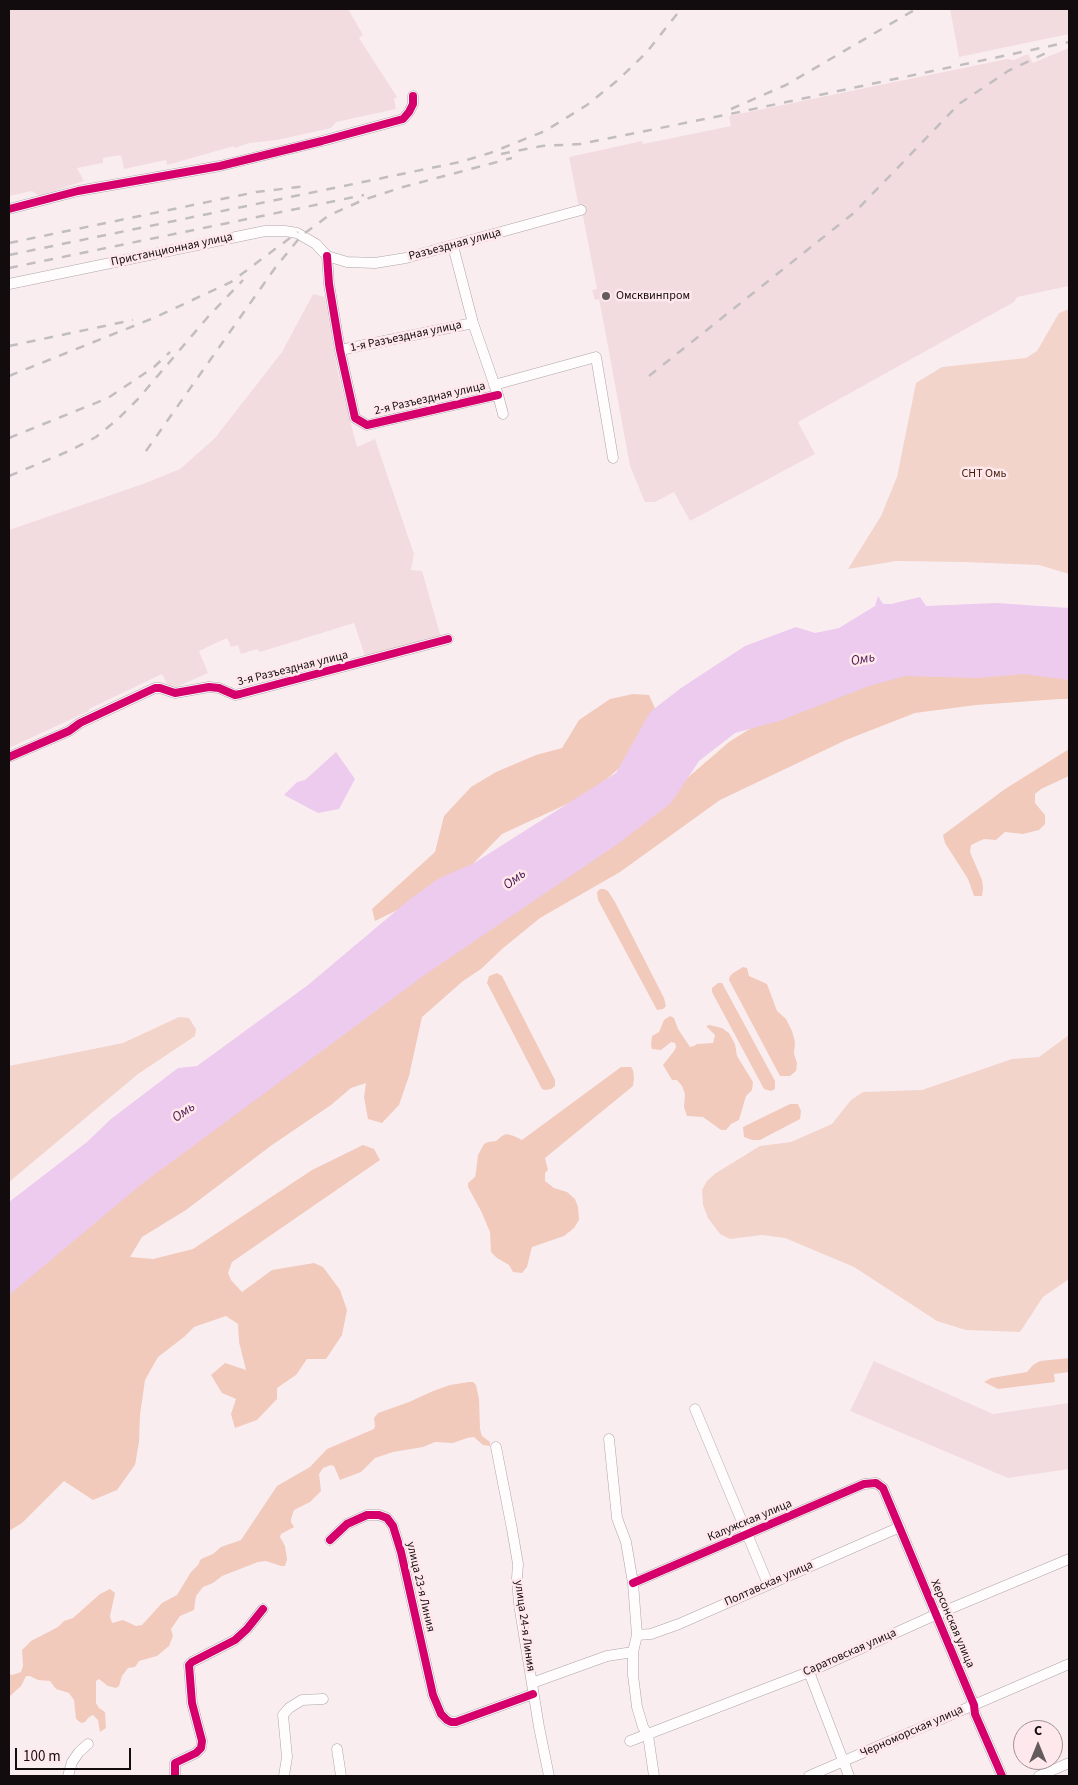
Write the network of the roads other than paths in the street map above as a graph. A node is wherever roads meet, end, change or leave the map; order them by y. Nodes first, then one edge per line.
1 (413, 96) dead end
2 (9, 209) edge
3 (581, 210) dead end
4 (453, 246) junction
5 (327, 256) junction
6 (9, 284) edge
7 (472, 323) junction
8 (340, 350) junction
9 (496, 390) junction
10 (503, 414) dead end
11 (614, 458) dead end
12 (448, 639) dead end
13 (9, 757) edge
14 (695, 1409) dead end
15 (609, 1439) dead end
16 (496, 1446) dead end
17 (876, 1483) joint
18 (900, 1527) junction
19 (747, 1534) junction
20 (330, 1540) dead end
21 (1069, 1559) edge
22 (633, 1583) junction
23 (768, 1584) junction
24 (263, 1609) dead end
25 (935, 1615) junction
26 (637, 1636) junction
27 (633, 1652) junction
28 (1069, 1664) edge
29 (809, 1672) junction
30 (532, 1683) junction
31 (533, 1694) junction
32 (323, 1699) dead end
33 (974, 1705) junction
34 (648, 1735) junction
35 (630, 1741) dead end
36 (88, 1744) dead end
37 (337, 1749) dead end
38 (843, 1762) junction
39 (1069, 1763) edge
40 (68, 1776) edge
41 (176, 1776) edge
42 (284, 1776) edge
43 (341, 1776) edge
44 (549, 1776) edge
45 (654, 1776) edge
46 (809, 1776) edge
47 (849, 1776) edge
48 (1002, 1776) edge
49 (1039, 1776) edge

1 - 2 street
3 - 4 street, Разъездная улица
4 - 5 street, Разъездная улица
4 - 7 street
5 - 6 street, Пристанционная улица
5 - 8 street
7 - 8 street, 1-я Разъездная улица
7 - 9 street
8 - 9 street, 2-я Разъездная улица
9 - 10 street
9 - 11 street, 2-я Разъездная улица
12 - 13 street, 3-я Разъездная улица
14 - 19 street
15 - 22 street
16 - 30 street, улица 24-я Линия
17 - 18 street, Херсонская улица
17 - 19 street, Калужская улица
18 - 23 street, Полтавская улица
18 - 25 street, Херсонская улица
19 - 22 street, Калужская улица
19 - 23 street
20 - 31 street, улица 23-я Линия
21 - 25 street, Саратовская улица
22 - 26 street
23 - 26 street, Полтавская улица
24 - 41 street
25 - 29 street, Саратовская улица
25 - 33 street, Херсонская улица
26 - 27 street
27 - 30 street
27 - 34 street
28 - 33 street, Черноморская улица
29 - 34 street, Саратовская улица
29 - 38 street
30 - 31 street, улица 24-я Линия
31 - 44 street, улица 24-я Линия
32 - 42 street
33 - 38 street, Черноморская улица
33 - 48 street, Херсонская улица
34 - 35 street, Саратовская улица
34 - 45 street
36 - 40 street
37 - 43 street
38 - 46 street, Черноморская улица
38 - 47 street
39 - 49 street

